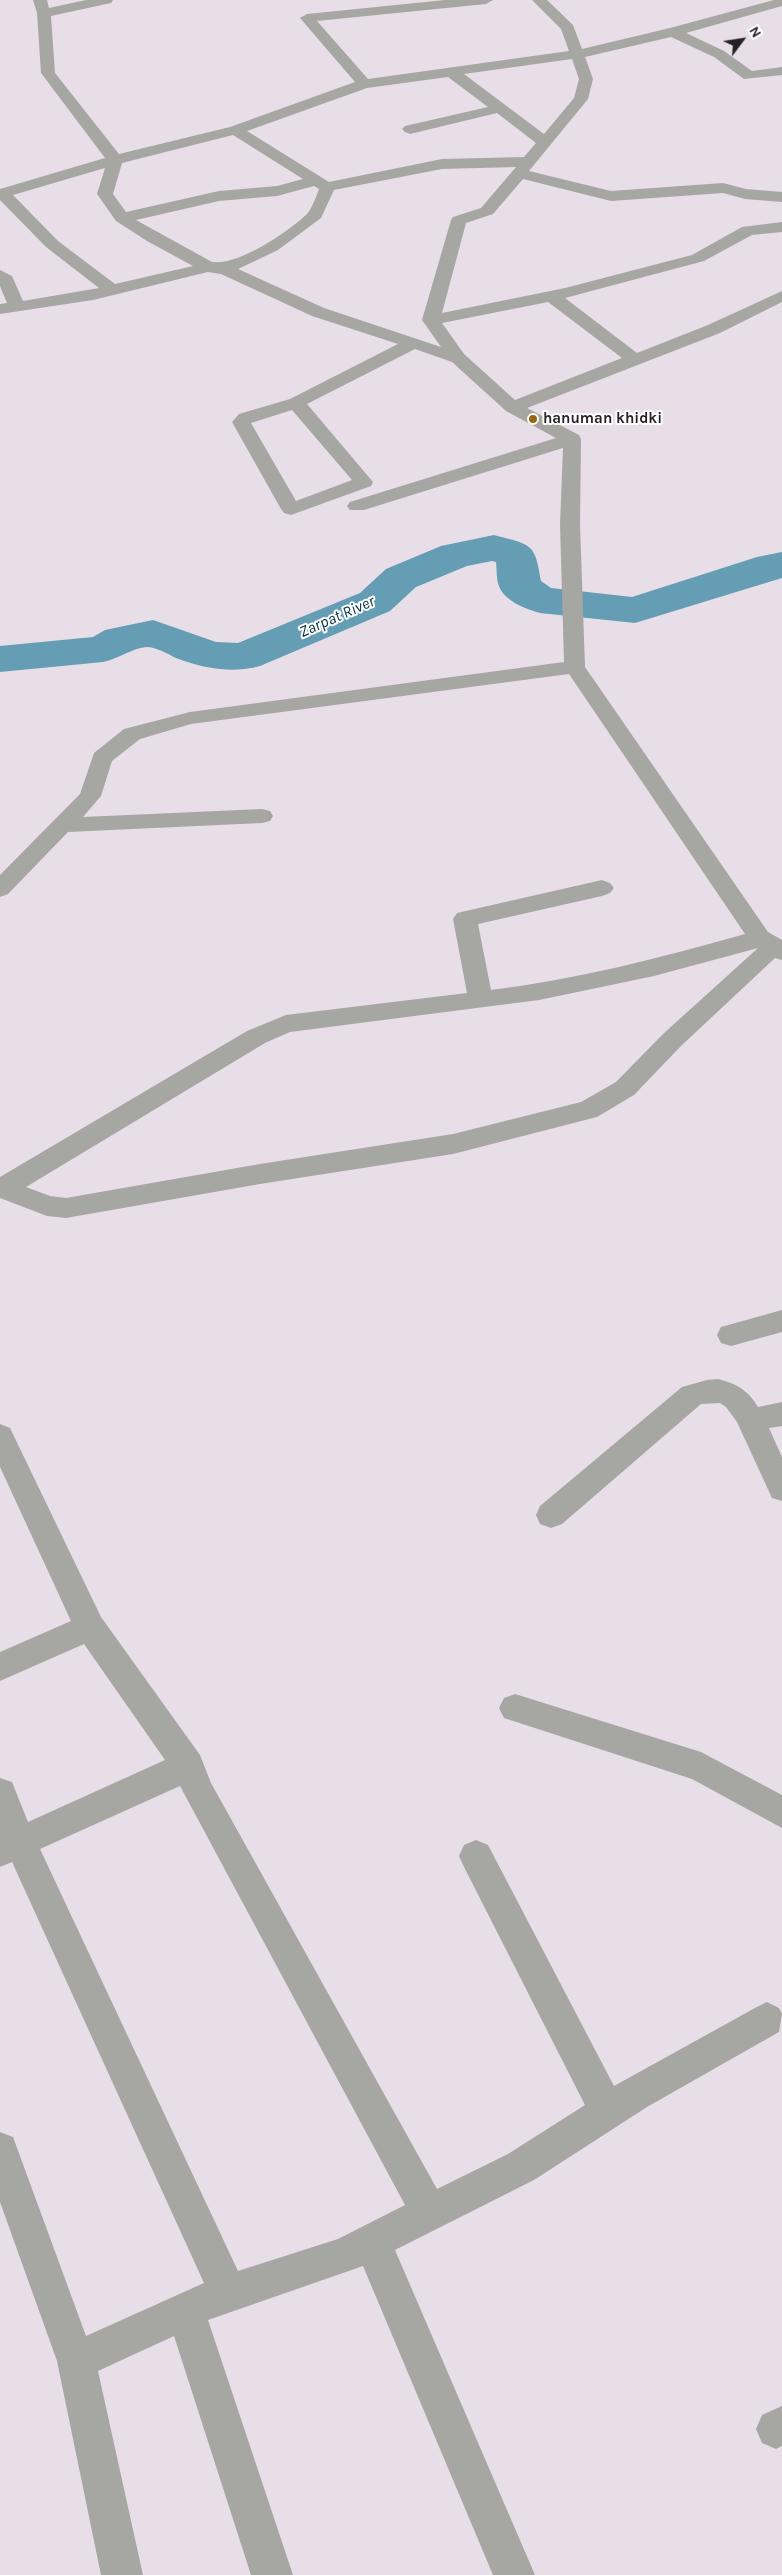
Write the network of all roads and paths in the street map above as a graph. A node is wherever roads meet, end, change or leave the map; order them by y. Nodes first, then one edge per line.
1 (106, 0) edge
2 (486, 0) edge
3 (539, 0) edge
4 (773, 2) edge
5 (42, 7) edge
6 (673, 32) junction
7 (578, 54) junction
8 (782, 71) edge
9 (451, 72) junction
10 (761, 75) junction
11 (364, 84) junction
12 (782, 88) edge
13 (501, 108) junction
14 (410, 129) dead end
15 (235, 130) junction
16 (545, 142) junction
17 (115, 160) junction
18 (523, 167) junction
19 (322, 184) junction
20 (2, 194) edge
21 (782, 197) edge
22 (122, 218) junction
23 (782, 227) edge
24 (208, 267) junction
25 (225, 269) junction
26 (0, 275) edge
27 (112, 290) junction
28 (551, 296) junction
29 (782, 296) edge
30 (8, 309) edge
31 (431, 320) junction
32 (412, 344) junction
33 (458, 358) junction
34 (635, 360) junction
35 (296, 403) junction
36 (512, 407) junction
37 (572, 439) junction
38 (357, 506) dead end
39 (575, 667) junction
40 (262, 816) dead end
41 (60, 825) junction
42 (602, 888) dead end
43 (0, 889) edge
44 (772, 945) edge
45 (481, 1000) junction
46 (2, 1187) edge
47 (782, 1321) edge
48 (730, 1334) dead end
49 (782, 1414) edge
50 (751, 1420) junction
51 (0, 1436) edge
52 (782, 1488) edge
53 (551, 1515) dead end
54 (90, 1627) junction
55 (0, 1667) edge
56 (515, 1708) dead end
57 (188, 1766) junction
58 (0, 1793) edge
59 (782, 1813) edge
60 (10, 1847) edge
61 (476, 1856) dead end
62 (767, 2020) dead end
63 (607, 2111) junction
64 (0, 2150) edge
65 (430, 2214) junction
66 (372, 2242) junction
67 (229, 2294) junction
68 (186, 2312) junction
69 (76, 2361) junction
70 (122, 2575) edge
71 (272, 2575) edge
72 (514, 2575) edge

1 - 5 street
2 - 11 street
3 - 7 street
4 - 6 street
5 - 17 street
6 - 7 street
6 - 10 street
7 - 9 street
7 - 16 street
8 - 10 street
9 - 11 street
9 - 13 street
10 - 12 street
11 - 15 street
13 - 14 street
13 - 16 street
15 - 17 street
15 - 19 street
16 - 18 street
17 - 20 street
17 - 22 street
18 - 19 street
18 - 21 street
18 - 31 street
19 - 22 street
19 - 25 street
20 - 27 street
22 - 24 street
23 - 28 street
24 - 25 street
24 - 27 street
25 - 32 street
26 - 30 street
27 - 30 street
28 - 31 street
28 - 34 street
29 - 34 street
31 - 33 street
32 - 33 street
32 - 35 street
33 - 36 street
34 - 36 street
35 - 35 street
36 - 37 street
37 - 38 street
37 - 39 street
39 - 41 street
39 - 44 street
40 - 41 street
41 - 43 street
42 - 45 street
44 - 45 street
44 - 46 street
45 - 46 street
47 - 48 street
49 - 50 street
50 - 52 street
50 - 53 street
51 - 54 street
54 - 55 street
54 - 57 street
56 - 59 street
57 - 60 street
57 - 65 street
58 - 60 street
60 - 67 street
61 - 63 street
62 - 63 street
63 - 65 street
64 - 69 street
65 - 66 street
66 - 67 street
66 - 72 street
67 - 68 street
68 - 69 street
68 - 71 street
69 - 70 street

